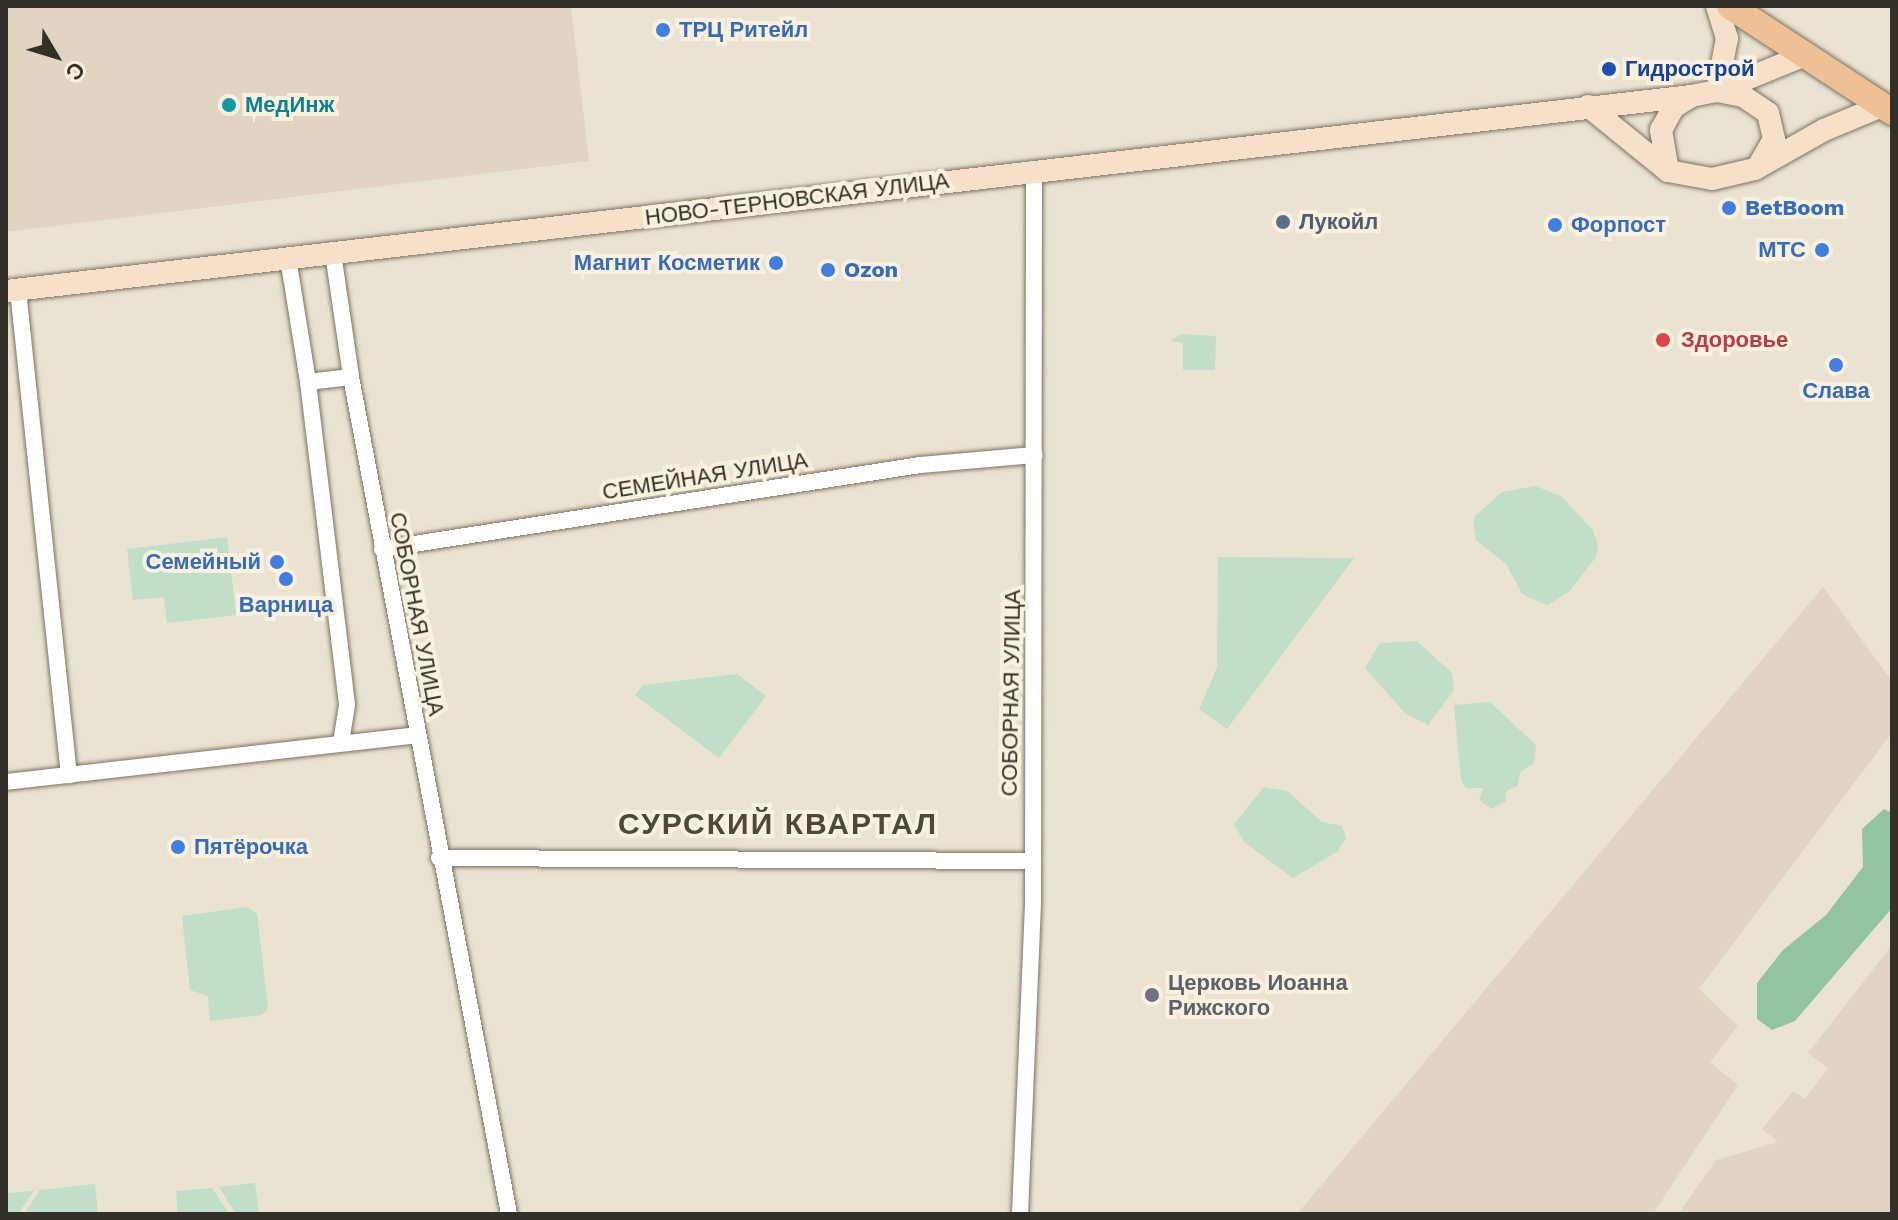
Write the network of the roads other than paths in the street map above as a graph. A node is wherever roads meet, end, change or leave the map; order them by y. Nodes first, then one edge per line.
1 (1717, 6) edge
2 (1730, 6) edge
3 (1805, 55) junction
4 (1717, 91) junction
5 (1691, 96) junction
6 (1588, 106) junction
7 (1887, 109) edge
8 (1755, 169) junction
9 (1668, 171) junction
10 (1034, 172) junction
11 (333, 253) junction
12 (288, 258) junction
13 (12, 291) edge
14 (351, 377) junction
15 (308, 382) junction
16 (1035, 455) junction
17 (382, 549) junction
18 (417, 735) junction
19 (341, 743) junction
20 (69, 775) junction
21 (6, 782) edge
22 (439, 858) junction
23 (1031, 861) junction
24 (509, 1214) edge
25 (1020, 1214) edge

1 - 4 main road
2 - 3 main road
3 - 4 main road
3 - 7 main road
4 - 5 main road
4 - 8 main road
5 - 6 main road, НОВО-ТЕРНОВСКАЯ УЛИЦА
5 - 9 main road
6 - 9 main road
6 - 10 main road, НОВО-ТЕРНОВСКАЯ УЛИЦА
7 - 8 main road
8 - 9 main road
10 - 11 main road, НОВО-ТЕРНОВСКАЯ УЛИЦА
10 - 16 street, СОБОРНАЯ УЛИЦА
11 - 12 main road, НОВО-ТЕРНОВСКАЯ УЛИЦА
11 - 14 street, СОБОРНАЯ УЛИЦА
12 - 13 main road, НОВО-ТЕРНОВСКАЯ УЛИЦА
12 - 15 street
13 - 20 street
14 - 15 street
14 - 17 street, СОБОРНАЯ УЛИЦА
15 - 19 street
16 - 17 street, СЕМЕЙНАЯ УЛИЦА
16 - 23 street, СОБОРНАЯ УЛИЦА
17 - 18 street, СОБОРНАЯ УЛИЦА
18 - 19 street
18 - 22 street, СОБОРНАЯ УЛИЦА
19 - 20 street
20 - 21 street
22 - 23 street
22 - 24 street, СОБОРНАЯ УЛИЦА
23 - 25 street, СОБОРНАЯ УЛИЦА

